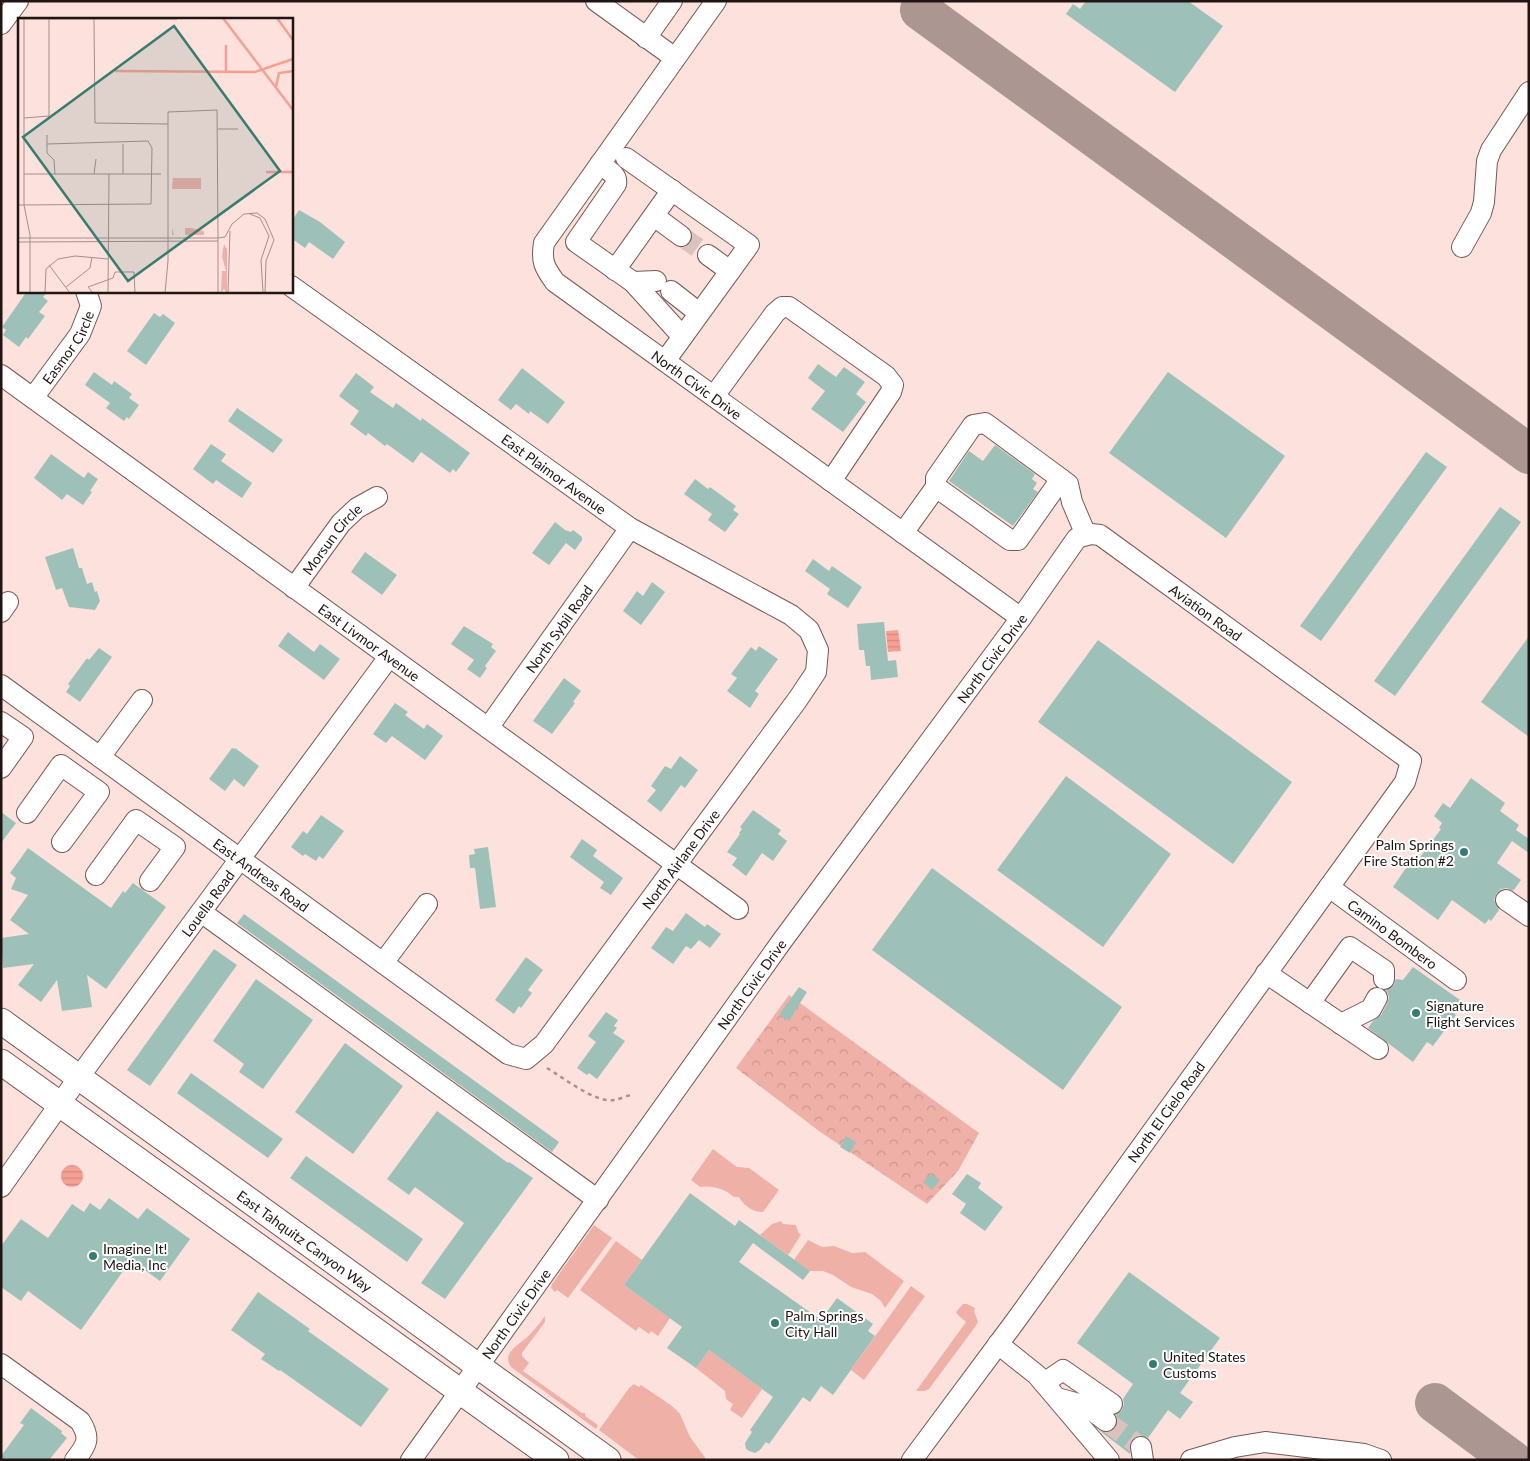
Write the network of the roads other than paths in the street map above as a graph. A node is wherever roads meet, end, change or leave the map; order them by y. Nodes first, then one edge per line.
1 (18, 1) edge
2 (672, 1) edge
3 (716, 1) edge
4 (606, 4) edge
5 (1, 24) edge
6 (646, 38) junction
7 (675, 58) junction
8 (1529, 92) edge
9 (626, 158) dead end
10 (600, 164) junction
11 (672, 190) junction
12 (654, 216) junction
13 (681, 236) tunnel mouth
14 (1462, 247) dead end
15 (708, 255) tunnel mouth
16 (615, 270) junction
17 (730, 271) junction
18 (633, 282) junction
19 (292, 287) edge
20 (86, 292) edge
21 (699, 313) junction
22 (682, 336) junction
23 (665, 361) junction
24 (1, 375) edge
25 (714, 396) junction
26 (34, 398) junction
27 (1061, 479) junction
28 (831, 480) junction
29 (936, 487) junction
30 (377, 498) dead end
31 (630, 528) junction
32 (903, 533) junction
33 (1086, 535) junction
34 (294, 588) junction
35 (1021, 618) junction
36 (818, 650) joint
37 (390, 657) junction
38 (1, 685) edge
39 (22, 700) junction
40 (142, 700) dead end
41 (3, 723) edge
42 (488, 728) junction
43 (98, 756) junction
44 (1412, 761) joint
45 (1, 768) edge
46 (79, 778) junction
47 (170, 807) junction
48 (27, 813) dead end
49 (154, 832) junction
50 (62, 842) dead end
51 (241, 858) junction
52 (676, 865) junction
53 (96, 874) dead end
54 (150, 881) dead end
55 (1329, 887) junction
56 (1506, 900) dead end
57 (427, 904) dead end
58 (738, 909) dead end
59 (201, 912) junction
60 (1529, 916) edge
61 (383, 962) junction
62 (1266, 973) junction
63 (1456, 980) dead end
64 (1310, 1004) junction
65 (1, 1021) edge
66 (1341, 1024) junction
67 (1378, 1050) dead end
68 (526, 1059) joint
69 (1, 1062) edge
70 (79, 1077) junction
71 (60, 1105) junction
72 (1, 1187) edge
73 (598, 1200) junction
74 (998, 1344) junction
75 (1, 1364) edge
76 (479, 1366) junction
77 (1044, 1383) junction
78 (461, 1391) junction
79 (1057, 1398) junction
80 (76, 1460) edge
81 (411, 1460) edge
82 (556, 1460) edge
83 (608, 1460) edge
84 (912, 1460) edge
85 (1109, 1460) edge
86 (1191, 1460) edge
87 (1381, 1460) edge

1 - 5 street
2 - 6 street
3 - 7 street, North Civic Drive
4 - 6 street
6 - 7 street
7 - 10 street, North Civic Drive
8 - 14 street
9 - 11 street
10 - 16 street
10 - 23 street, North Civic Drive
11 - 12 street
11 - 17 street
12 - 13 street
12 - 16 street
15 - 17 street
16 - 18 street
17 - 21 street
18 - 21 street
18 - 22 street
19 - 31 street, East Plaimor Avenue
20 - 26 street, Easmor Circle
21 - 22 street
22 - 23 street
23 - 25 street, North Civic Drive
24 - 26 street, East Livmor Avenue
25 - 28 street, North Civic Drive
25 - 28 street
26 - 34 street, East Livmor Avenue
27 - 29 street
27 - 29 street
27 - 33 street
28 - 32 street, North Civic Drive
29 - 32 street
30 - 34 street, Morsun Circle
31 - 36 street, East Plaimor Avenue
31 - 42 street, North Sybil Road
32 - 35 street, North Civic Drive
33 - 35 street
33 - 44 street, Aviation Road
34 - 37 street, East Livmor Avenue
35 - 73 street, North Civic Drive
36 - 52 street, North Airlane Drive
37 - 42 street, East Livmor Avenue
37 - 51 street, Louella Road
38 - 39 street, East Andreas Road
39 - 41 street
39 - 43 street, East Andreas Road
40 - 43 street
41 - 45 street
42 - 52 street, East Livmor Avenue
43 - 46 street
43 - 47 street, East Andreas Road
44 - 55 street, North El Cielo Road
46 - 48 street
46 - 50 street
47 - 49 street
47 - 51 street, East Andreas Road
49 - 53 street
49 - 54 street
51 - 59 street, Louella Road
51 - 61 street, East Andreas Road
52 - 58 street, East Livmor Avenue
52 - 68 street, North Airlane Drive
55 - 62 street, North El Cielo Road
55 - 63 street, Camino Bombero
56 - 60 street
57 - 61 street
59 - 70 street, Louella Road
59 - 73 street
61 - 68 street, East Andreas Road
62 - 64 street
62 - 74 street, North El Cielo Road
64 - 66 street
64 - 66 street
65 - 70 main road, East Tahquitz Canyon Way
66 - 67 street
69 - 71 main road
70 - 71 street, Louella Road
70 - 76 main road, East Tahquitz Canyon Way
71 - 72 street, Louella Road
71 - 78 main road
73 - 76 street, North Civic Drive
74 - 77 street
74 - 84 street, North El Cielo Road
75 - 80 street
76 - 78 street, North Civic Drive
76 - 83 main road, East Tahquitz Canyon Way
77 - 79 street
77 - 79 street
78 - 81 street, North Civic Drive
78 - 82 main road
79 - 85 street
86 - 87 street

